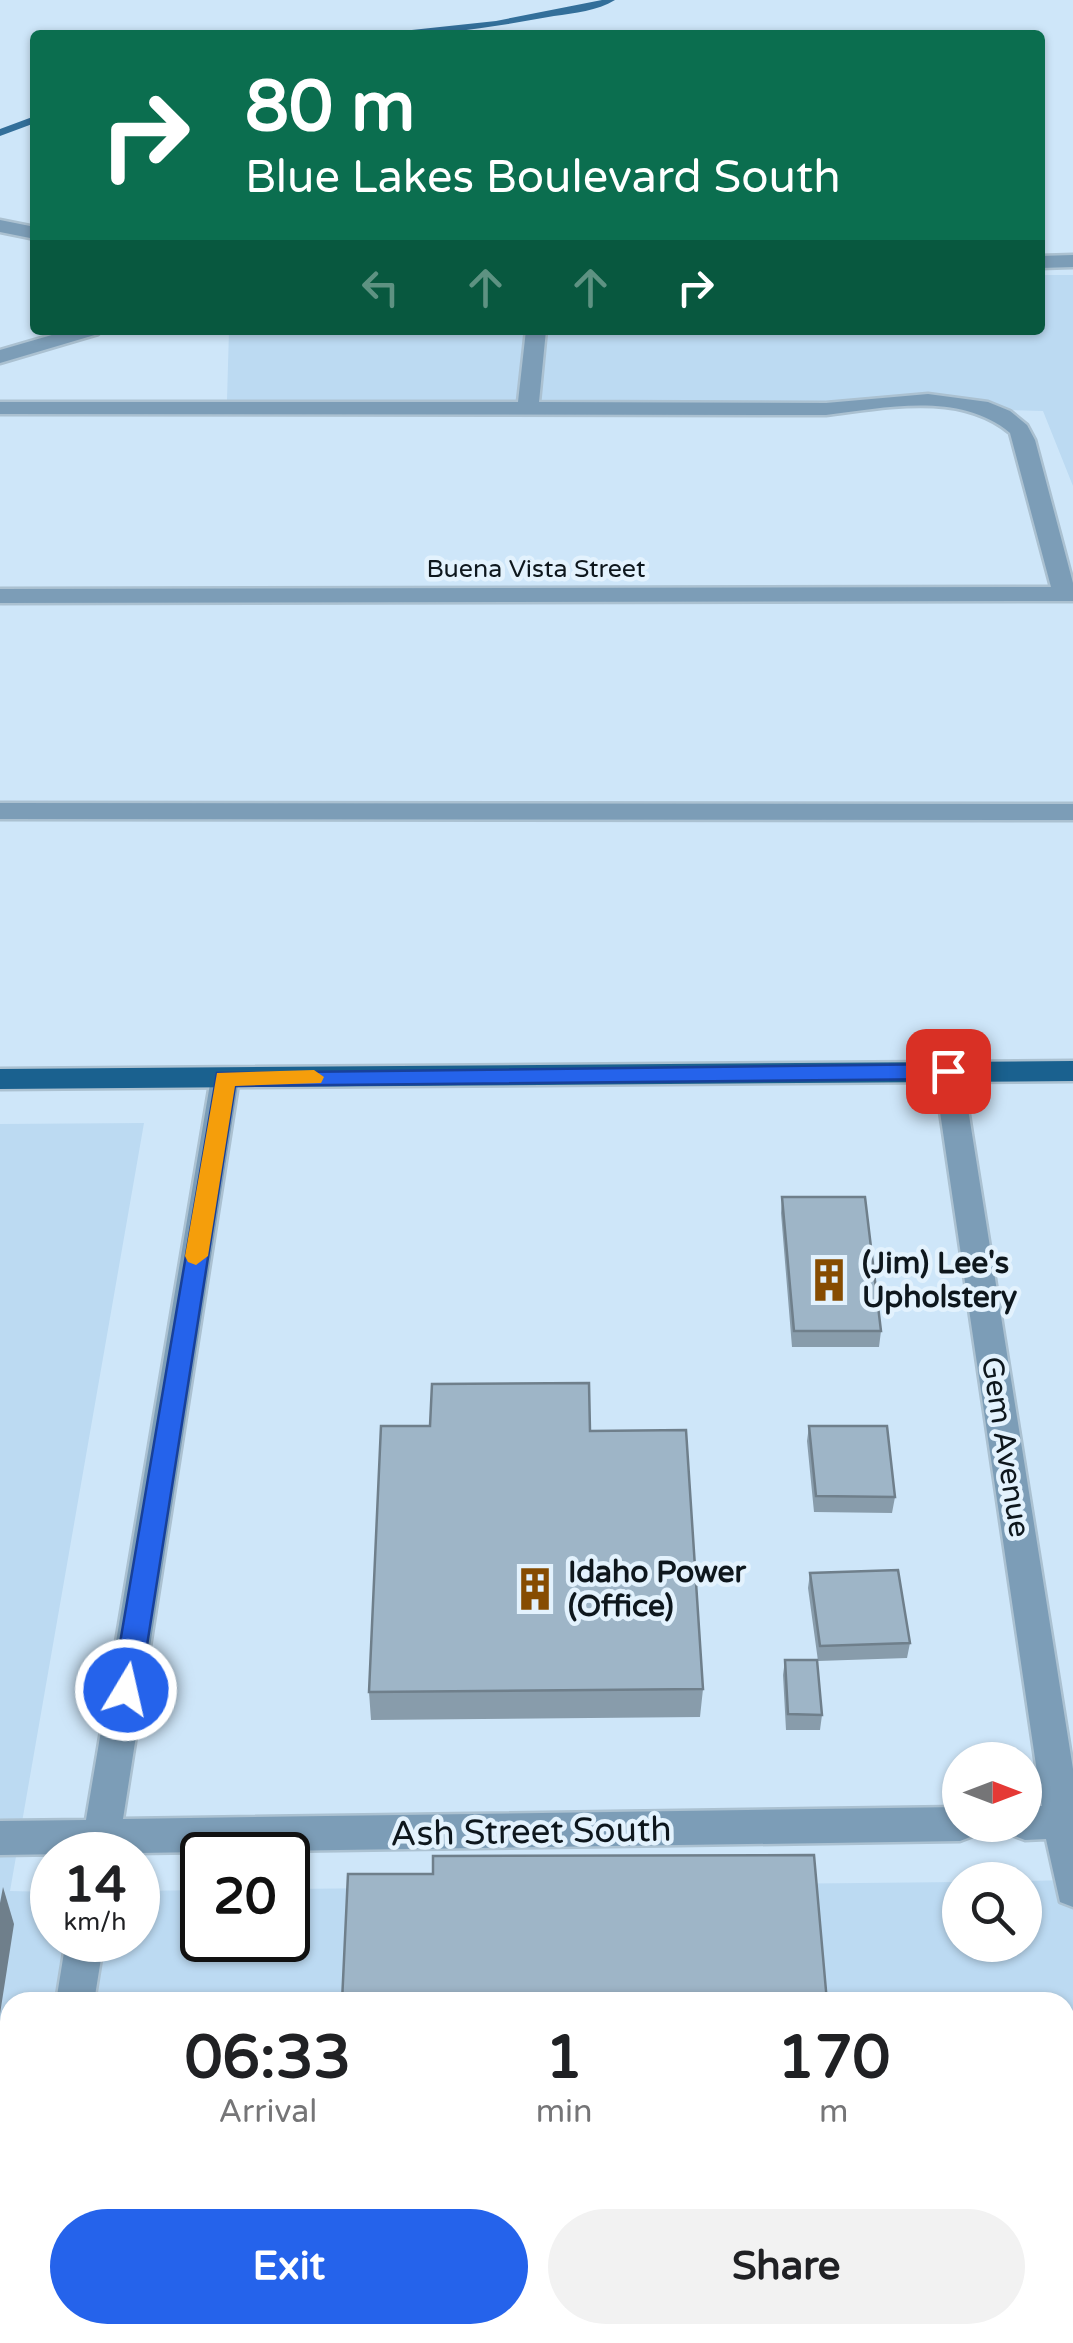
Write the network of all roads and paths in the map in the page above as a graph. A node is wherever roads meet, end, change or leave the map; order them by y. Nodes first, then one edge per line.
1 (0, 226) edge
2 (30, 232) edge
3 (1045, 262) edge
4 (1073, 262) edge
5 (75, 335) edge
6 (535, 335) edge
7 (0, 357) edge
8 (0, 408) edge
9 (528, 409) junction
10 (1068, 594) edge
11 (0, 596) edge
12 (0, 812) edge
13 (1073, 812) edge
14 (948, 1071) junction
15 (1073, 1071) edge
16 (225, 1078) junction
17 (0, 1079) edge
18 (1064, 1822) junction
19 (1042, 1823) edge
20 (942, 1824) edge
21 (102, 1832) edge
22 (0, 1838) edge
23 (30, 1841) edge
24 (160, 1845) edge
25 (1073, 1890) edge
26 (81, 1962) edge
27 (77, 1992) edge

1 - 2 street
3 - 4 street
5 - 7 street
6 - 9 street
8 - 9 street
9 - 10 street
10 - 11 street, Buena Vista Street
12 - 13 street
14 - 15 main road
14 - 16 main road
14 - 18 street, Gem Avenue
16 - 17 main road
16 - 21 street
18 - 19 street
18 - 25 street, Gem Avenue
20 - 24 street, Ash Street South
22 - 23 street, Ash Street South
26 - 27 street

